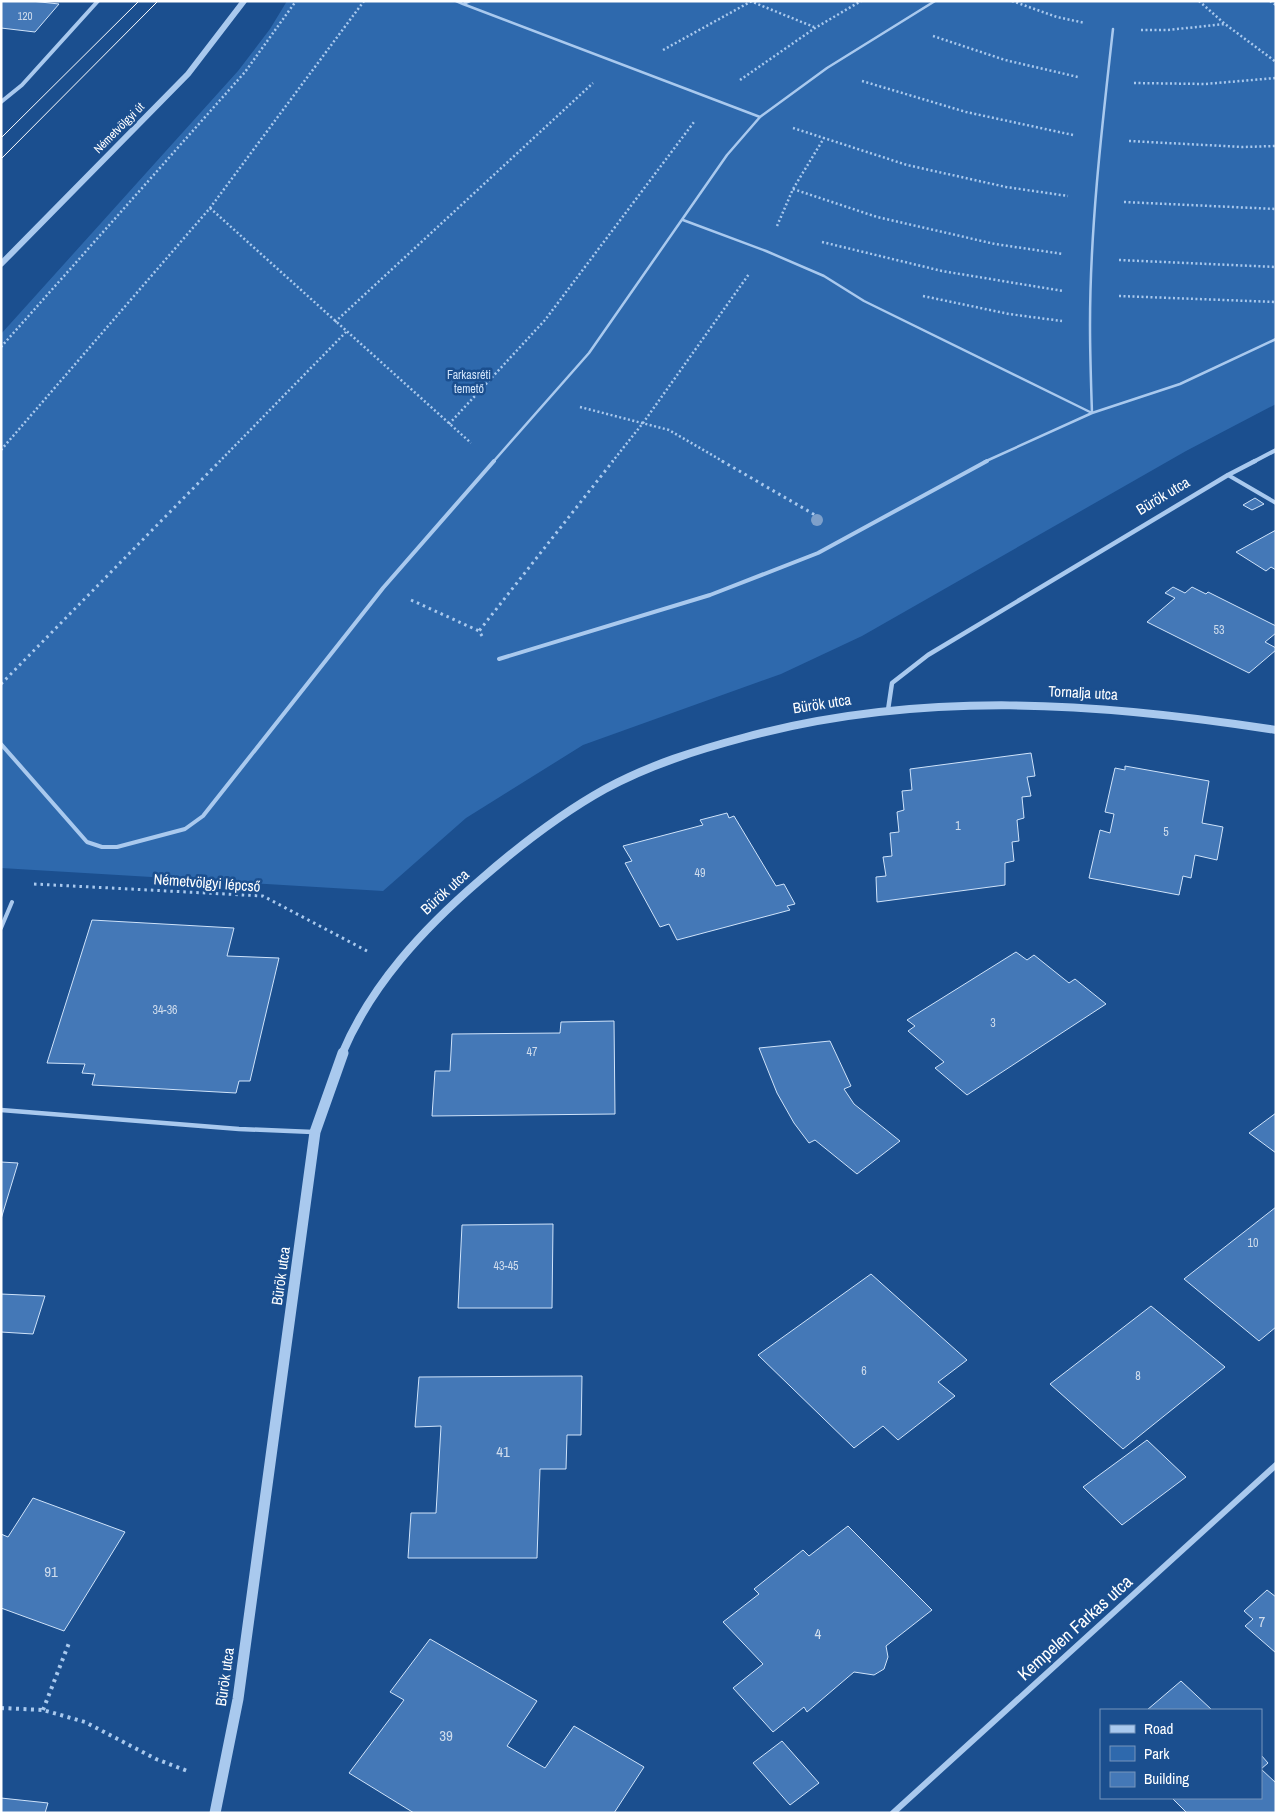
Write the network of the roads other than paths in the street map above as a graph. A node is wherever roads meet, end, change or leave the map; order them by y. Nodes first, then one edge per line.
1 (98, 1) edge
2 (244, 1) edge
3 (456, 1) edge
4 (470, 1) edge
5 (936, 1) edge
6 (463, 4) junction
7 (1113, 29) dead end
8 (1, 102) edge
9 (760, 117) junction
10 (683, 220) junction
11 (1, 264) edge
12 (1276, 339) edge
13 (1092, 413) junction
14 (1276, 450) edge
15 (1228, 475) junction
16 (1276, 503) edge
17 (500, 659) road end
18 (888, 710) junction
19 (1276, 730) edge
20 (1, 744) edge
21 (12, 902) dead end
22 (1, 928) edge
23 (1, 1110) edge
24 (315, 1132) junction
25 (1276, 1465) edge
26 (215, 1813) edge
27 (894, 1813) edge

1 - 8 street
2 - 11 street, Németvölgyi út
3 - 6 lane
4 - 6 lane
5 - 9 lane
6 - 9 lane
7 - 13 lane
9 - 10 lane
10 - 13 lane
10 - 20 lane
12 - 13 lane
13 - 17 lane
14 - 15 street, Bürök utca
15 - 16 lane
15 - 18 street, Bürök utca
18 - 19 street, Tornalja utca
18 - 24 street, Bürök utca
21 - 22 lane
23 - 24 lane
24 - 26 street, Bürök utca
25 - 27 street, Kempelen Farkas utca

